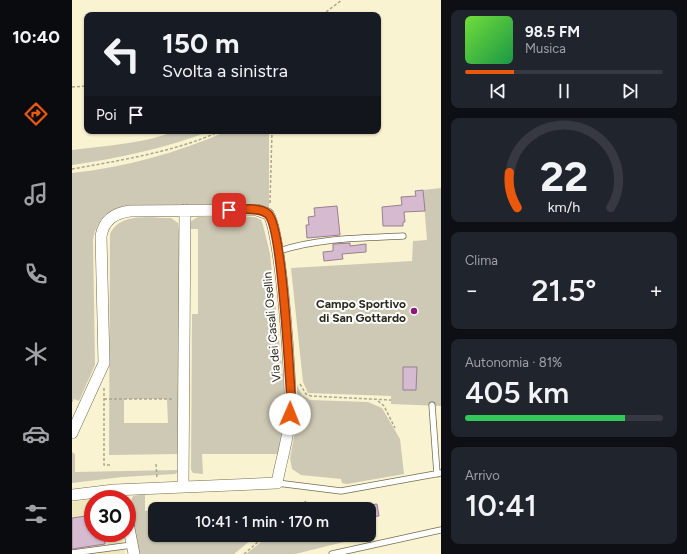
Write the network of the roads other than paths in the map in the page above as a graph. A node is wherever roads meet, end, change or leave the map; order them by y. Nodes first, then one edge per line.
1 (185, 210) junction
2 (403, 236) dead end
3 (279, 252) junction
4 (432, 405) dead end
5 (72, 433) edge
6 (439, 474) edge
7 (277, 483) junction
8 (183, 487) junction
9 (136, 492) edge
10 (72, 495) edge
11 (84, 495) edge
12 (441, 530) edge
13 (133, 549) edge
14 (72, 553) edge
15 (332, 554) edge

1 - 3 street, Via dei Casali Osellin
1 - 5 street
1 - 8 street
2 - 3 lane
3 - 7 street, Via dei Casali Osellin
4 - 6 lane
6 - 7 lane
7 - 8 street
8 - 9 street
10 - 11 street
12 - 15 lane
13 - 14 lane

